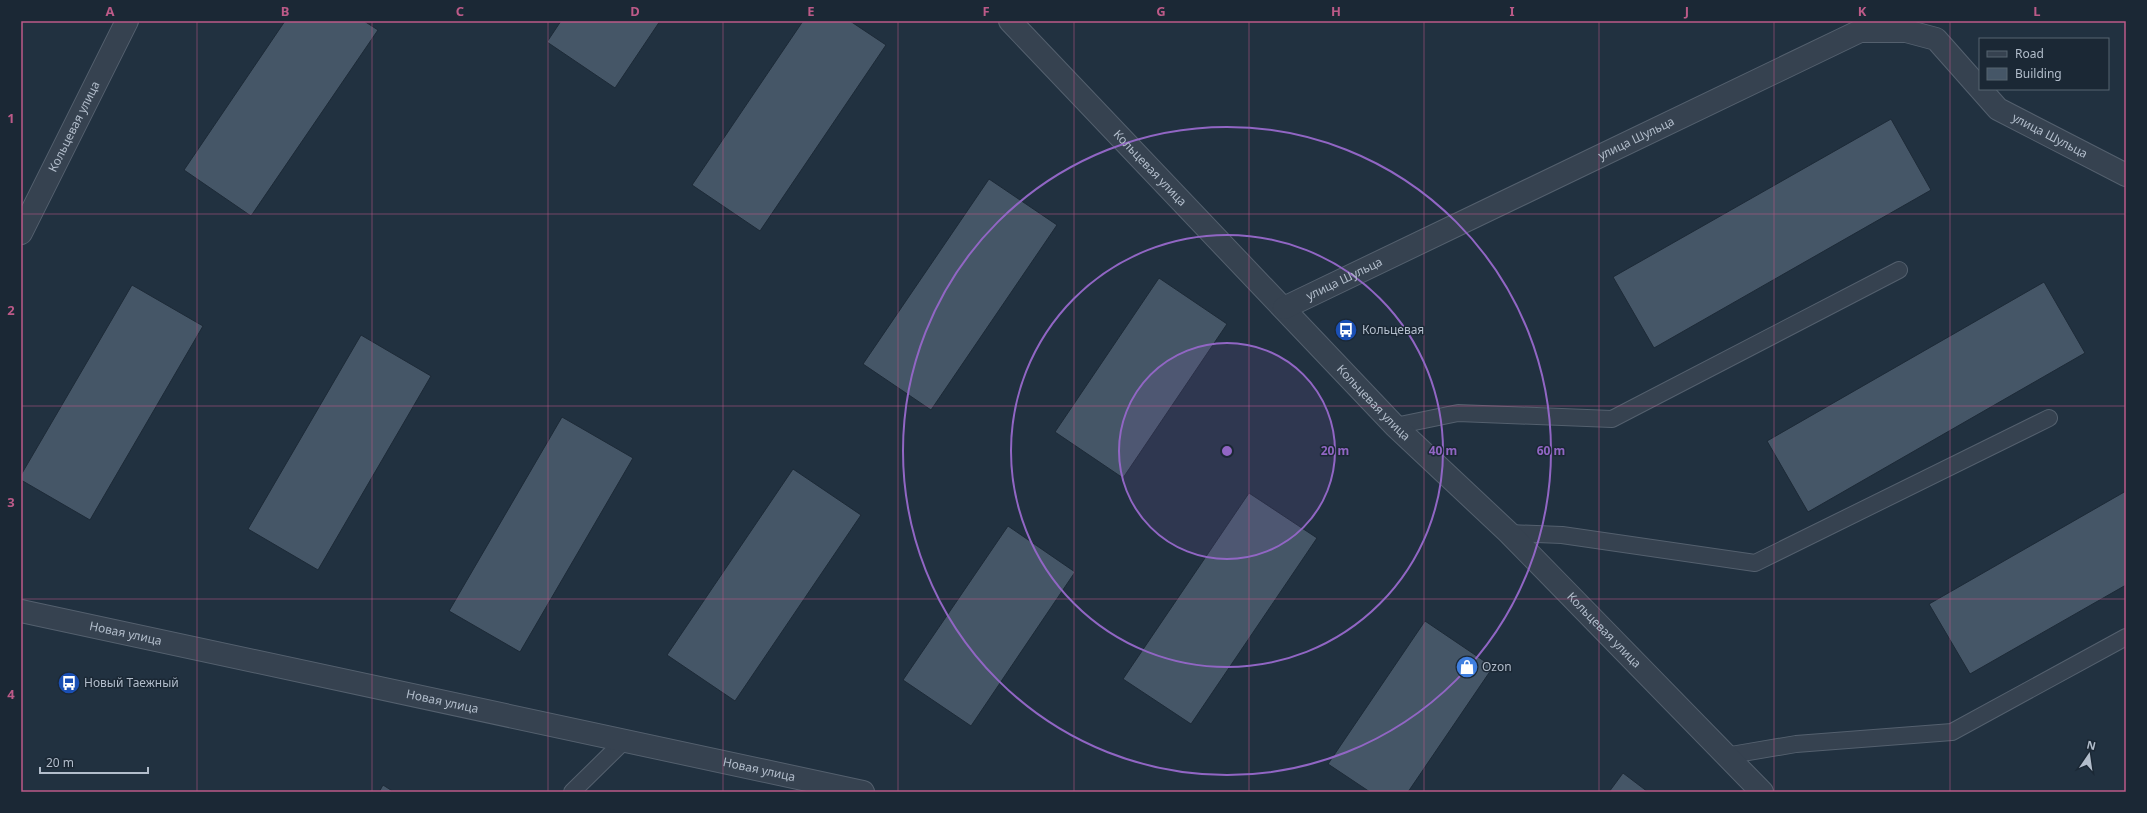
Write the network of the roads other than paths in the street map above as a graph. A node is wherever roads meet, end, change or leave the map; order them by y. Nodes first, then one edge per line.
1 (127, 21) edge
2 (1010, 21) edge
3 (1979, 88) edge
4 (1981, 90) edge
5 (2126, 175) edge
6 (21, 233) edge
7 (1899, 270) dead end
8 (1284, 308) junction
9 (2049, 418) dead end
10 (1395, 426) junction
11 (1509, 533) junction
12 (21, 611) edge
13 (2126, 636) edge
14 (624, 741) junction
15 (1725, 756) junction
16 (572, 792) edge
17 (863, 792) edge
18 (1762, 792) edge

1 - 6 street, Кольцевая улица
2 - 8 street, Кольцевая улица
3 - 8 street, улица Шульца
4 - 5 street, улица Шульца
7 - 10 lane
8 - 10 street, Кольцевая улица
9 - 11 lane
10 - 11 street, Кольцевая улица
11 - 15 street, Кольцевая улица
12 - 14 street, Новая улица
13 - 15 lane
14 - 16 lane
14 - 17 street, Новая улица
15 - 18 street, Кольцевая улица

